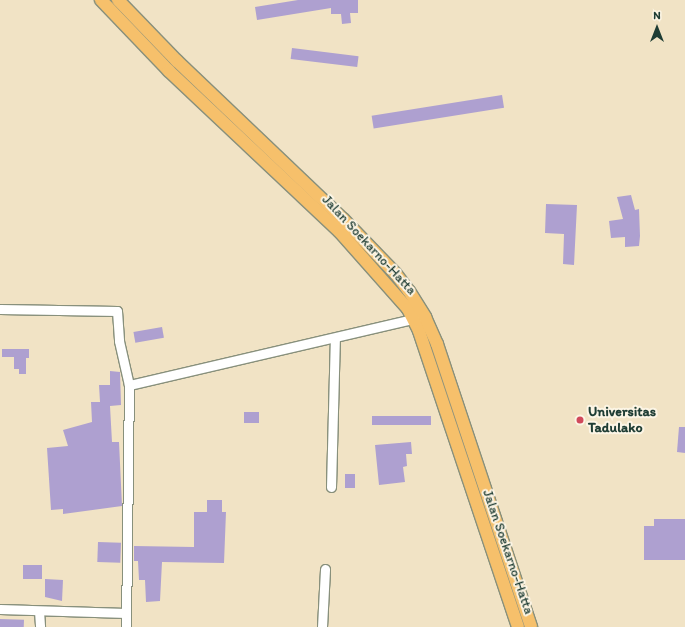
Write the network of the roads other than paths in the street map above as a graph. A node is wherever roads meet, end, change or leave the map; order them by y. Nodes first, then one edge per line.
1 (101, 0) edge
2 (118, 0) edge
3 (220, 100) junction
4 (208, 106) junction
5 (0, 309) edge
6 (419, 318) junction
7 (335, 338) junction
8 (129, 385) junction
9 (331, 486) dead end
10 (325, 569) dead end
11 (0, 609) edge
12 (39, 611) junction
13 (126, 613) junction
14 (40, 627) edge
15 (126, 627) edge
16 (322, 627) edge
17 (518, 627) edge
18 (531, 627) edge

1 - 4 main road, Jalan Soekarno-Hatta
2 - 3 main road, Jalan Soekarno-Hatta
3 - 4 main road
3 - 6 main road, Jalan Soekarno-Hatta
4 - 6 main road, Jalan Soekarno-Hatta
5 - 8 street
6 - 7 street
6 - 17 main road, Jalan Soekarno-Hatta
6 - 18 main road, Jalan Soekarno-Hatta
7 - 8 street
7 - 9 street
8 - 13 street
10 - 16 street
11 - 12 street
12 - 13 street
12 - 14 street
13 - 15 street

